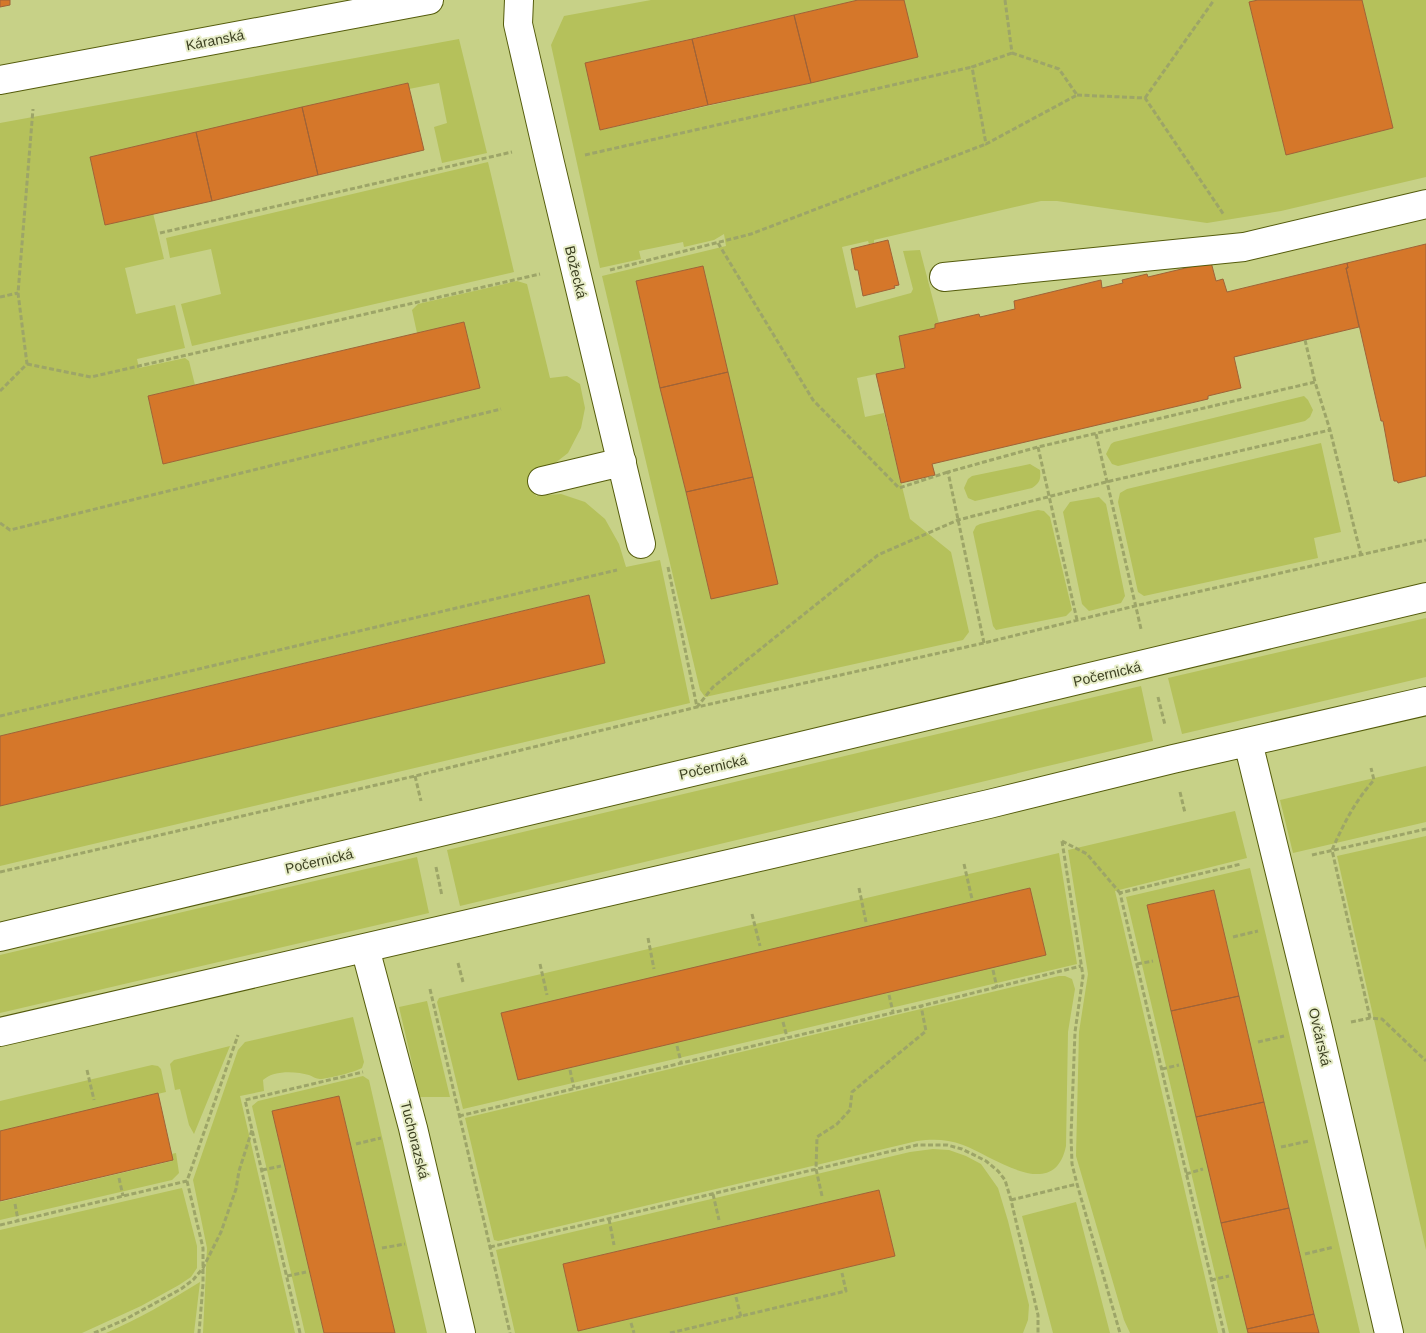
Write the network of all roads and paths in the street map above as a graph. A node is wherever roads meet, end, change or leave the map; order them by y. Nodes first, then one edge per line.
1 (429, 0) edge
2 (518, 0) edge
3 (1005, 0) edge
4 (1214, 0) edge
5 (1012, 54) junction
6 (972, 68) junction
7 (0, 80) edge
8 (1077, 96) junction
9 (1145, 98) junction
10 (33, 109) dead end
11 (986, 144) junction
12 (548, 154) junction
13 (1426, 204) edge
14 (160, 233) dead end
15 (718, 243) junction
16 (1244, 247) junction
17 (576, 272) junction
18 (944, 277) dead end
19 (18, 293) junction
20 (0, 297) edge
21 (1305, 340) dead end
22 (27, 364) junction
23 (1315, 382) junction
24 (0, 391) edge
25 (501, 409) dead end
26 (1330, 430) junction
27 (1096, 434) junction
28 (1038, 447) junction
29 (622, 462) junction
30 (948, 472) junction
31 (542, 481) dead end
32 (1106, 482) junction
33 (1049, 497) junction
34 (958, 520) junction
35 (0, 523) edge
36 (1426, 540) edge
37 (641, 544) joint
38 (1361, 555) junction
39 (620, 569) dead end
40 (1426, 597) edge
41 (1136, 606) junction
42 (1077, 620) junction
43 (1142, 631) dead end
44 (984, 643) junction
45 (1156, 691) dead end
46 (1426, 701) edge
47 (697, 707) junction
48 (0, 716) edge
49 (1166, 728) dead end
50 (1248, 742) junction
51 (1372, 768) dead end
52 (415, 776) junction
53 (1180, 789) dead end
54 (423, 809) dead end
55 (1185, 813) dead end
56 (1426, 829) edge
57 (1332, 850) junction
58 (1276, 860) junction
59 (435, 861) dead end
60 (964, 864) dead end
61 (0, 872) edge
62 (859, 888) dead end
63 (1120, 893) junction
64 (443, 899) dead end
65 (972, 899) dead end
66 (752, 914) dead end
67 (866, 922) dead end
68 (1259, 930) dead end
69 (0, 937) edge
70 (1233, 937) dead end
71 (648, 938) dead end
72 (760, 946) dead end
73 (365, 948) junction
74 (457, 960) dead end
75 (1153, 961) dead end
76 (540, 964) dead end
77 (1137, 964) junction
78 (1081, 966) junction
79 (654, 969) dead end
80 (993, 970) dead end
81 (463, 982) dead end
82 (997, 988) junction
83 (430, 989) dead end
84 (547, 995) dead end
85 (889, 995) dead end
86 (921, 1006) junction
87 (893, 1012) junction
88 (783, 1022) dead end
89 (0, 1032) edge
90 (238, 1035) dead end
91 (787, 1037) junction
92 (677, 1046) dead end
93 (1426, 1061) edge
94 (681, 1062) junction
95 (1179, 1065) dead end
96 (1162, 1069) junction
97 (87, 1070) dead end
98 (371, 1070) dead end
99 (570, 1070) dead end
100 (574, 1088) junction
101 (94, 1100) dead end
102 (459, 1116) junction
103 (252, 1130) junction
104 (386, 1137) dead end
105 (1317, 1139) dead end
106 (356, 1144) dead end
107 (1281, 1147) dead end
108 (281, 1166) dead end
109 (816, 1169) junction
110 (1203, 1169) dead end
111 (262, 1170) junction
112 (1186, 1174) junction
113 (119, 1178) dead end
114 (187, 1181) junction
115 (1077, 1184) junction
116 (713, 1194) junction
117 (123, 1196) junction
118 (822, 1196) dead end
119 (1011, 1200) junction
120 (15, 1204) dead end
121 (608, 1219) junction
122 (18, 1220) junction
123 (719, 1220) dead end
124 (0, 1225) edge
125 (411, 1242) dead end
126 (614, 1245) dead end
127 (1342, 1245) dead end
128 (490, 1247) junction
129 (382, 1248) dead end
130 (1305, 1254) dead end
131 (203, 1268) junction
132 (306, 1272) dead end
133 (842, 1273) dead end
134 (287, 1276) junction
135 (1229, 1276) dead end
136 (1211, 1280) junction
137 (736, 1297) dead end
138 (741, 1316) junction
139 (631, 1322) dead end
140 (94, 1333) edge
141 (199, 1333) edge
142 (300, 1333) edge
143 (461, 1333) edge
144 (510, 1333) edge
145 (634, 1333) edge
146 (670, 1333) edge
147 (1038, 1333) edge
148 (1120, 1333) edge
149 (1224, 1333) edge
150 (1389, 1333) edge

1 - 7 street, Káranská
2 - 12 street, Božecká
3 - 5 path
4 - 9 path
5 - 6 path
5 - 8 path
6 - 11 path
6 - 12 path
8 - 9 path
8 - 11 path
9 - 16 path
10 - 19 path
11 - 15 path
12 - 14 path
12 - 17 street, Božecká
13 - 16 street
15 - 17 path
15 - 30 path
16 - 18 street
17 - 22 path
17 - 29 street, Božecká
19 - 20 path
19 - 22 path
21 - 23 path
22 - 24 path
23 - 26 path
23 - 27 path
25 - 35 path
26 - 32 path
26 - 38 path
27 - 28 path
27 - 32 path
28 - 30 path
28 - 33 path
29 - 31 street
29 - 37 street, Božecká
30 - 34 path
32 - 33 path
32 - 41 path
33 - 34 path
33 - 42 path
34 - 44 path
34 - 47 path
36 - 38 path
37 - 47 path
38 - 41 path
39 - 48 path
40 - 69 street, Počernická
41 - 42 path
41 - 43 path
42 - 44 path
44 - 47 path
45 - 49 path
46 - 50 street
47 - 52 path
50 - 58 street, Ovčárská
50 - 73 street
51 - 57 path
52 - 54 path
52 - 61 path
53 - 55 path
56 - 57 path
57 - 58 path
57 - 93 path
58 - 63 path
58 - 150 street, Ovčárská
59 - 64 path
60 - 65 path
62 - 67 path
63 - 77 path
63 - 78 path
66 - 72 path
68 - 70 path
71 - 79 path
73 - 89 street
73 - 143 street, Tuchorazská
74 - 81 path
75 - 77 path
76 - 84 path
77 - 96 path
78 - 82 path
78 - 115 path
80 - 82 path
82 - 86 path
83 - 102 path
85 - 87 path
86 - 87 path
86 - 109 path
87 - 91 path
88 - 91 path
90 - 114 path
91 - 94 path
92 - 94 path
94 - 100 path
95 - 96 path
96 - 112 path
97 - 101 path
98 - 103 path
99 - 100 path
100 - 102 path
102 - 128 path
103 - 111 path
103 - 131 path
104 - 106 path
105 - 107 path
108 - 111 path
109 - 116 path
109 - 118 path
109 - 119 path
110 - 112 path
111 - 134 path
112 - 136 path
113 - 117 path
114 - 117 path
114 - 131 path
115 - 119 path
115 - 148 path
116 - 121 path
116 - 123 path
117 - 122 path
119 - 147 path
120 - 122 path
121 - 126 path
121 - 128 path
122 - 124 path
125 - 129 path
127 - 130 path
128 - 144 path
131 - 140 path
131 - 141 path
132 - 134 path
133 - 138 path
134 - 142 path
135 - 136 path
136 - 149 path
137 - 138 path
138 - 146 path
139 - 145 path

